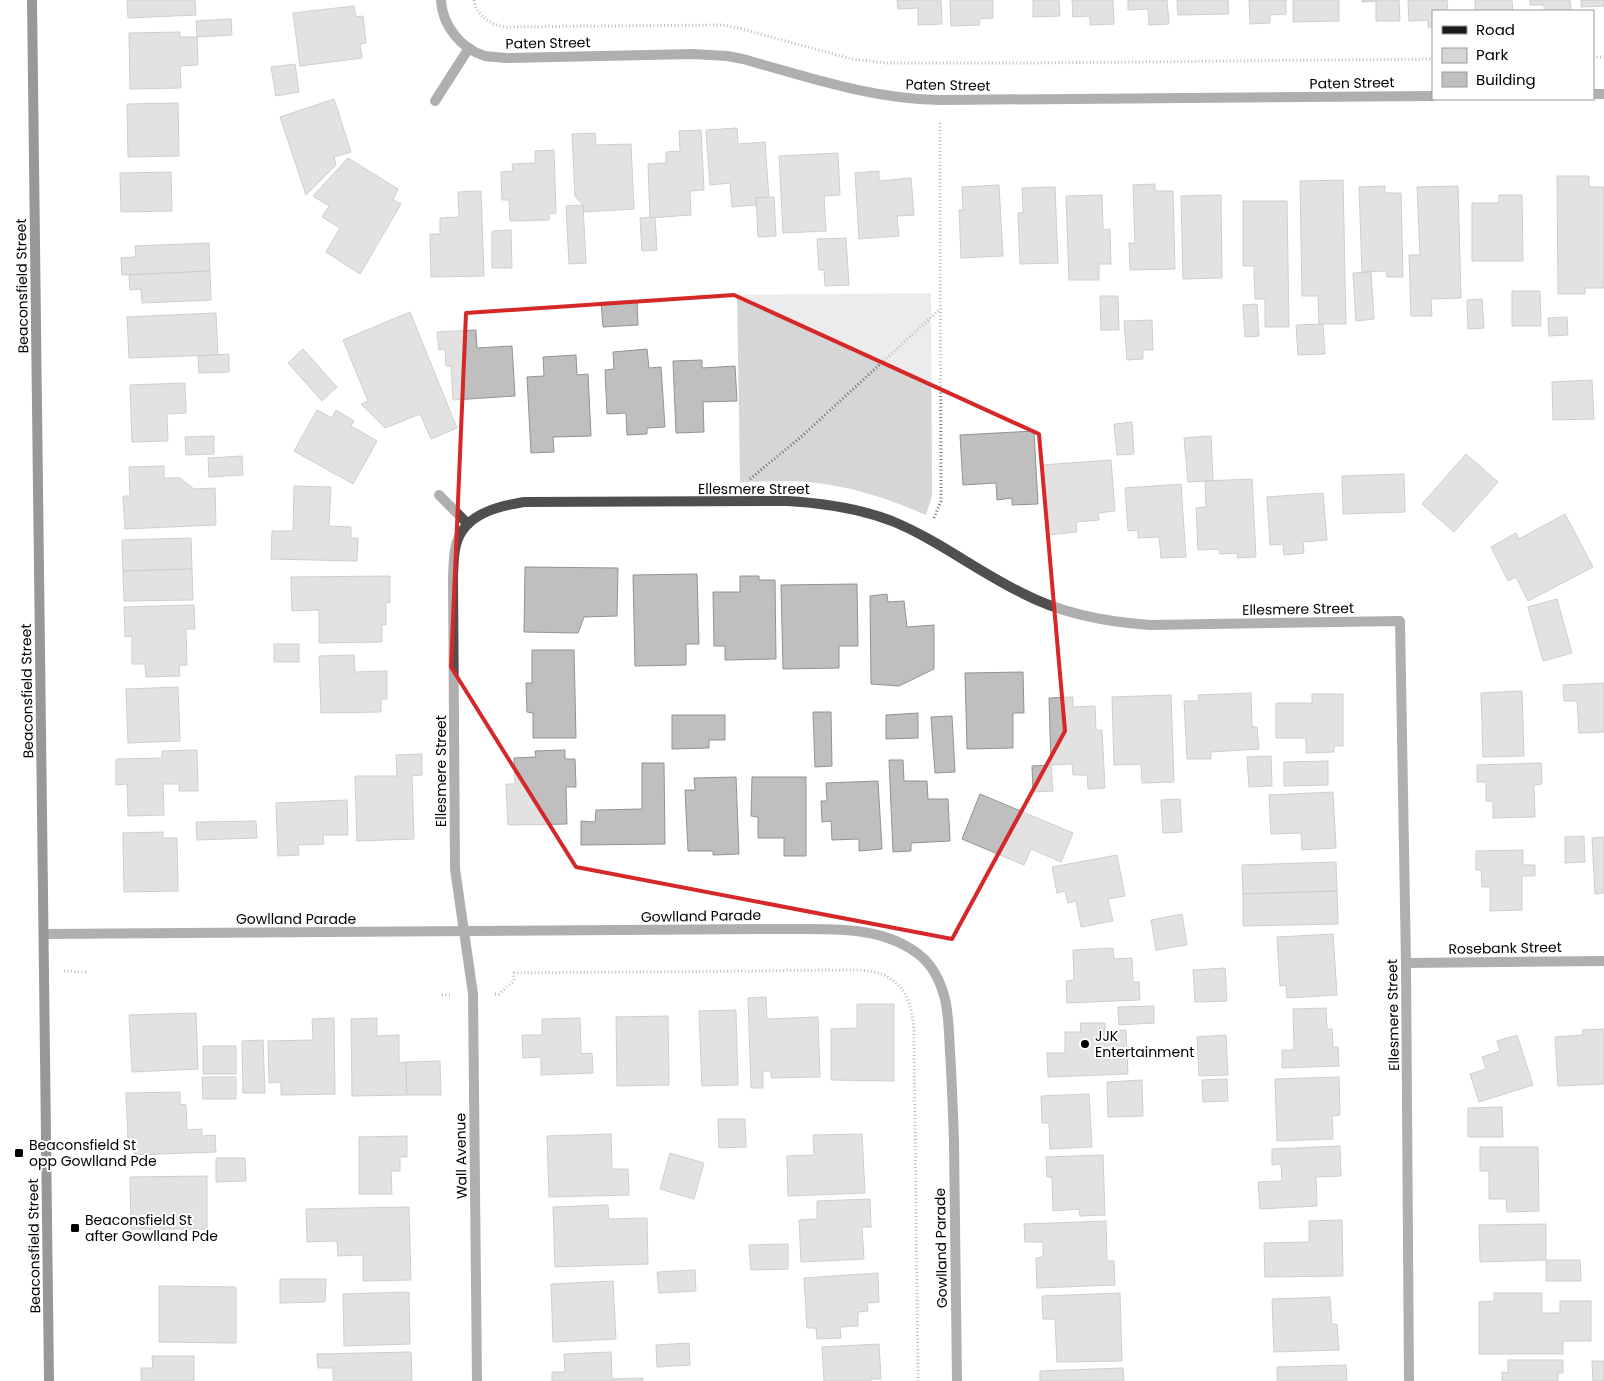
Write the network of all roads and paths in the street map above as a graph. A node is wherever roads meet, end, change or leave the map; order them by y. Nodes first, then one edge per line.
1 (32, 0) edge
2 (441, 0) edge
3 (474, 0) edge
4 (469, 48) junction
5 (1432, 58) edge
6 (1432, 96) edge
7 (940, 100) junction
8 (434, 101) dead end
9 (940, 310) junction
10 (439, 495) dead end
11 (722, 502) junction
12 (468, 524) junction
13 (925, 537) junction
14 (463, 932) junction
15 (44, 934) junction
16 (1604, 961) edge
17 (1406, 963) junction
18 (473, 994) junction
19 (442, 995) dead end
20 (49, 1381) edge
21 (477, 1381) edge
22 (918, 1381) edge
23 (957, 1381) edge
24 (1409, 1381) edge

1 - 15 main road, Beaconsfield Street
2 - 4 street, Paten Street
3 - 5 path
4 - 7 street, Paten Street
4 - 8 street
6 - 7 street, Paten Street
7 - 9 path
9 - 11 path
9 - 13 path
10 - 12 street
11 - 12 street, Ellesmere Street
11 - 13 street, Ellesmere Street
12 - 14 street, Ellesmere Street
13 - 17 street, Ellesmere Street
14 - 15 street, Gowlland Parade
14 - 18 street, Wall Avenue
14 - 23 street, Gowlland Parade
15 - 20 main road, Beaconsfield Street
16 - 17 street, Rosebank Street
17 - 24 street, Ellesmere Street
18 - 19 path
18 - 21 street, Wall Avenue
18 - 22 path

